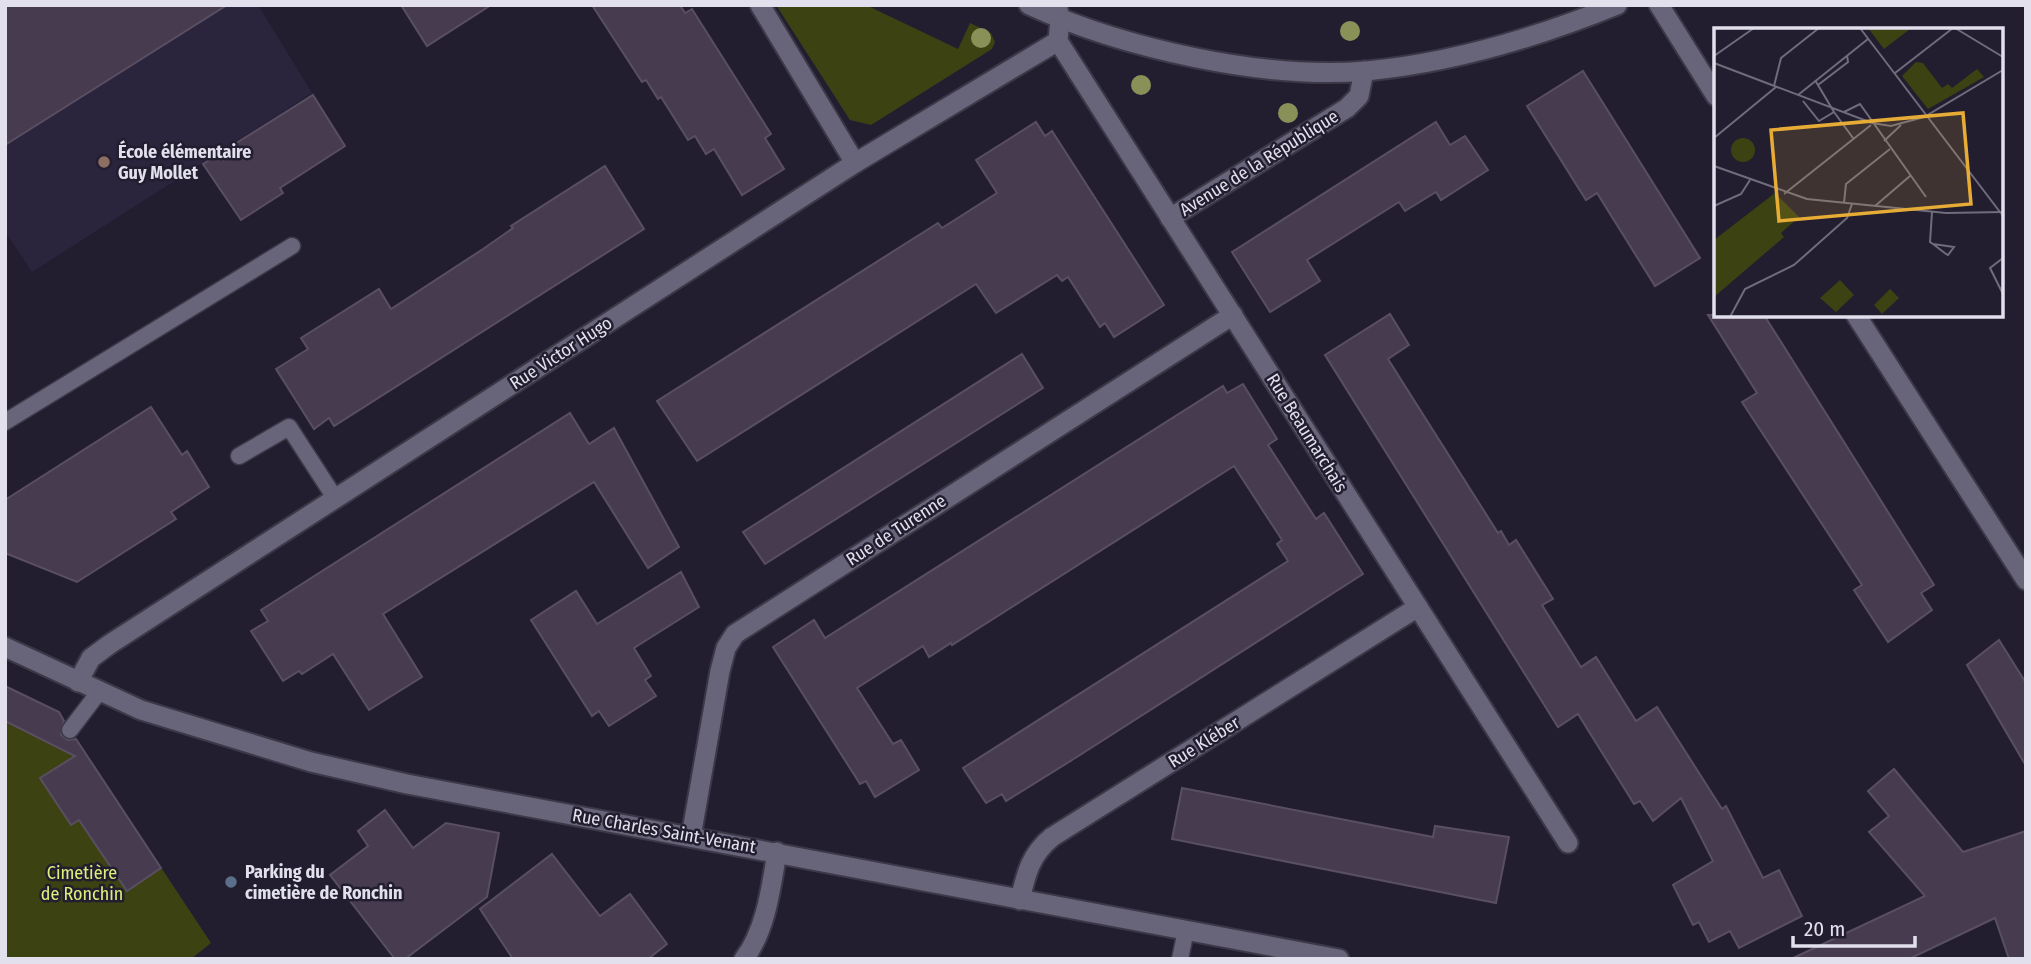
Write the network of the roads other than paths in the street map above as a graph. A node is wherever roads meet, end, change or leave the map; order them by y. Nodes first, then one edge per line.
1 (760, 5) edge
2 (1030, 5) edge
3 (1618, 5) edge
4 (1659, 5) edge
5 (1059, 12) edge
6 (1058, 41) junction
7 (1364, 71) junction
8 (1714, 93) edge
9 (855, 163) junction
10 (1170, 218) junction
11 (292, 246) dead end
12 (1233, 315) junction
13 (1857, 317) edge
14 (5, 422) edge
15 (239, 456) dead end
16 (335, 498) junction
17 (2026, 580) edge
18 (1418, 607) junction
19 (5, 647) edge
20 (78, 682) junction
21 (99, 692) junction
22 (70, 730) dead end
23 (691, 836) junction
24 (1568, 843) dead end
25 (777, 852) junction
26 (1020, 900) junction
27 (1186, 930) junction
28 (744, 959) edge
29 (1180, 959) edge
30 (1339, 959) edge

1 - 9 street
2 - 5 street
3 - 7 street
4 - 8 street
5 - 6 street
5 - 7 street
6 - 9 street, Rue Victor Hugo
6 - 10 street, Rue Beaumarchais
7 - 10 street, Avenue de la République
9 - 16 street, Rue Victor Hugo
10 - 12 street, Rue Beaumarchais
11 - 14 lane
12 - 18 street, Rue Beaumarchais
12 - 23 street, Rue de Turenne
13 - 17 street
15 - 16 lane
16 - 20 street, Rue Victor Hugo
18 - 24 street, Rue Beaumarchais
18 - 26 street, Rue Kléber
19 - 20 street, Rue Charles Saint-Venant
20 - 21 street, Rue Charles Saint-Venant
21 - 22 lane
21 - 23 street, Rue Charles Saint-Venant
23 - 25 street, Rue Charles Saint-Venant
25 - 26 street, Rue Charles Saint-Venant
25 - 28 street
26 - 27 street, Rue Charles Saint-Venant
27 - 29 lane
27 - 30 street, Rue Charles Saint-Venant

